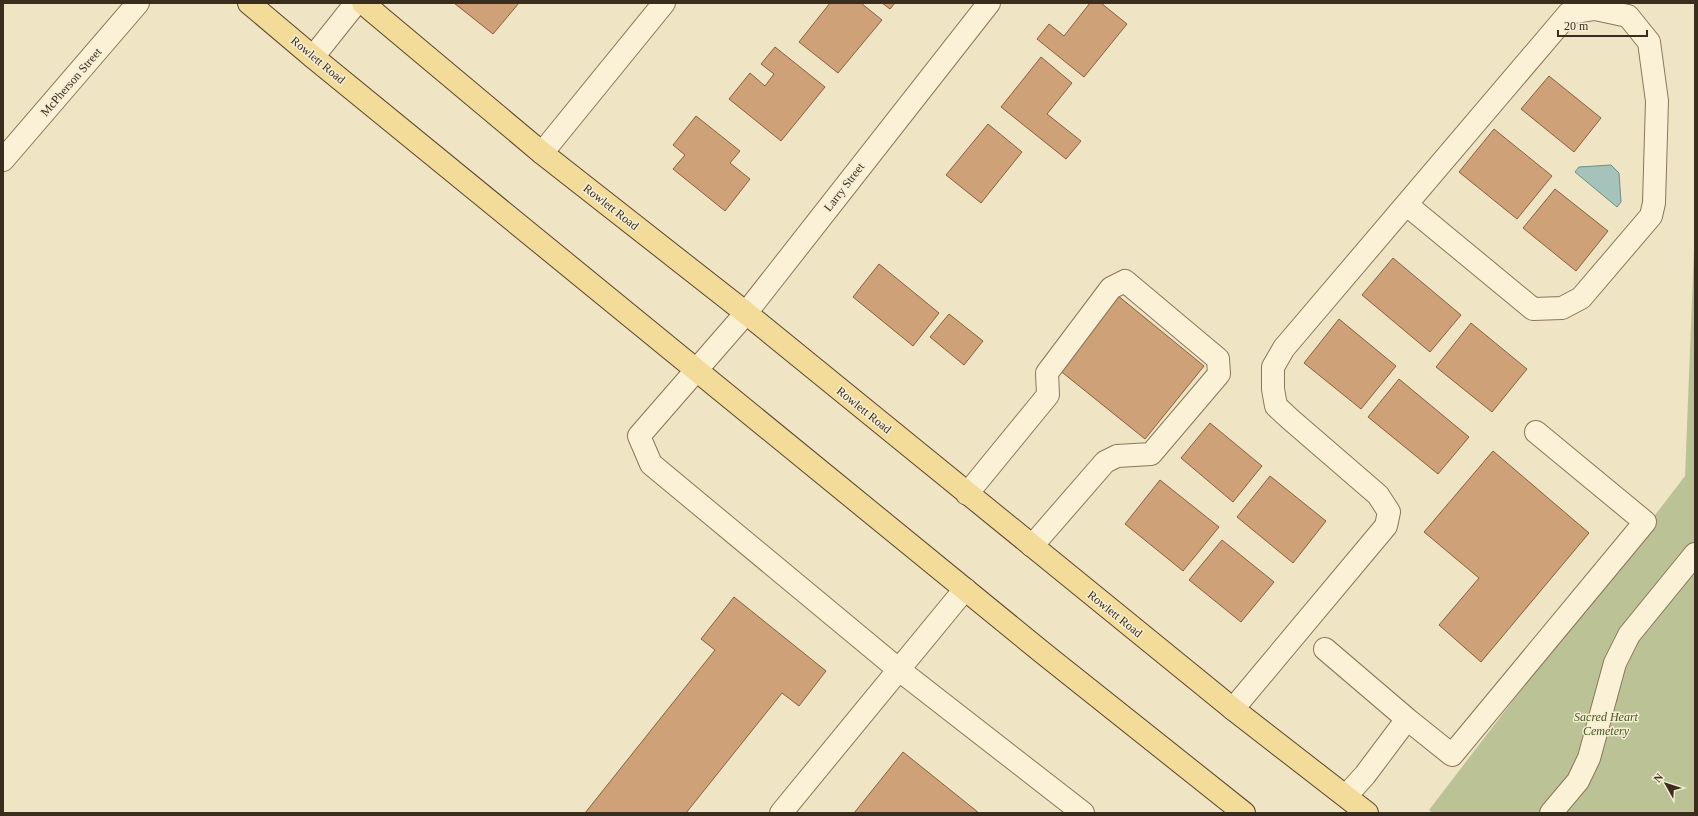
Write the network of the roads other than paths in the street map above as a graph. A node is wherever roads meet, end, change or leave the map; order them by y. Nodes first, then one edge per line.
1 (138, 3) edge
2 (249, 3) edge
3 (356, 3) edge
4 (364, 3) edge
5 (664, 3) edge
6 (989, 3) edge
7 (313, 57) junction
8 (542, 153) junction
9 (3, 160) edge
10 (1407, 205) junction
11 (746, 313) junction
12 (697, 370) junction
13 (1536, 432) dead end
14 (967, 494) junction
15 (1032, 546) junction
16 (1695, 554) edge
17 (965, 589) junction
18 (1325, 649) dead end
19 (898, 669) junction
20 (1233, 709) junction
21 (1407, 719) junction
22 (1346, 796) junction
23 (781, 813) edge
24 (1083, 813) edge
25 (1244, 813) edge
26 (1367, 813) edge
27 (1552, 813) edge

1 - 9 street, McPherson Street
2 - 7 main road, Rowlett Road
3 - 7 street
4 - 8 main road, Rowlett Road
5 - 8 street
6 - 11 street, Larry Street
7 - 12 main road, Rowlett Road
8 - 11 main road, Rowlett Road
10 - 10 street
10 - 20 street
11 - 12 street, Larry Street
11 - 14 main road, Rowlett Road
12 - 17 main road, Rowlett Road
12 - 19 street, Larry Street
13 - 21 street
14 - 15 main road, Rowlett Road
14 - 15 street
15 - 20 main road, Rowlett Road
16 - 27 street
17 - 19 street
17 - 25 main road, Rowlett Road
18 - 21 street
19 - 23 street
19 - 24 street
20 - 22 main road, Rowlett Road
21 - 22 street
22 - 26 main road, Rowlett Road

